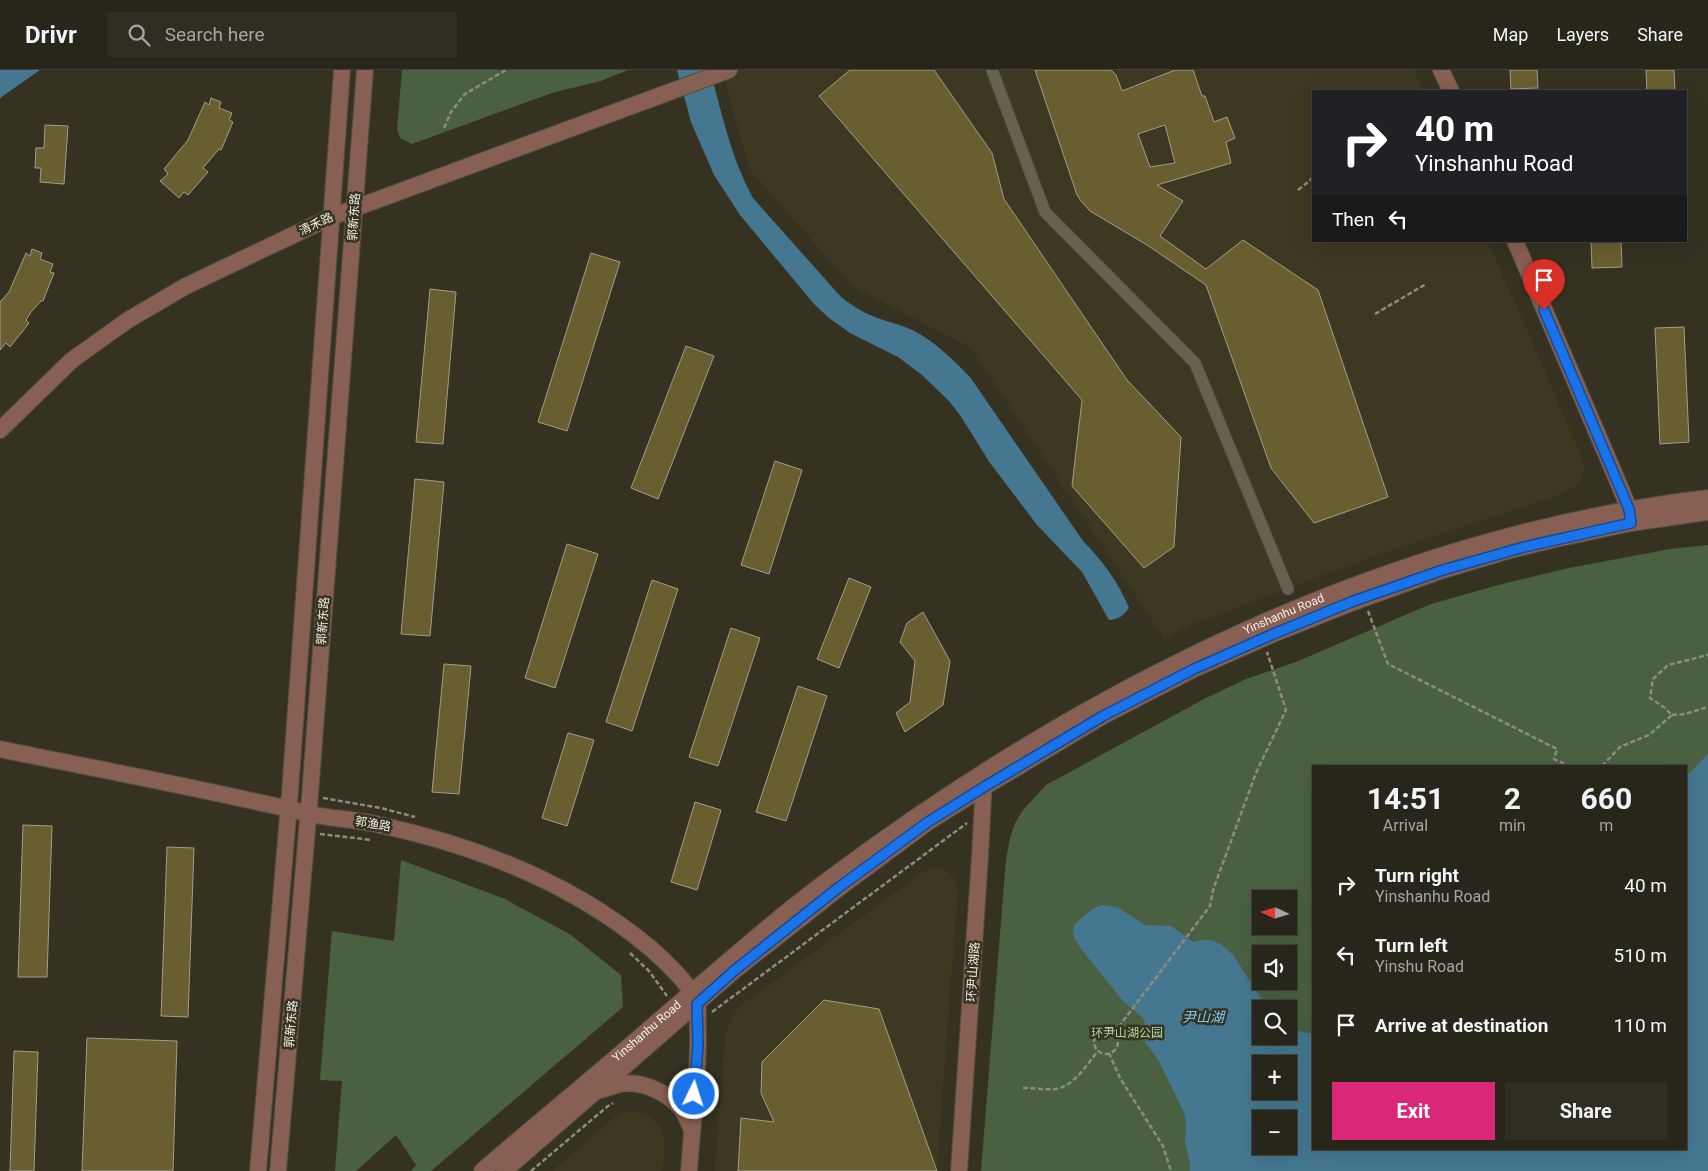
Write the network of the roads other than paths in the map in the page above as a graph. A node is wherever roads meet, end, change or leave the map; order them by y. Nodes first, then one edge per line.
1 (342, 70) edge
2 (365, 70) edge
3 (992, 70) edge
4 (1442, 70) edge
5 (723, 73) edge
6 (1450, 90) edge
7 (355, 208) junction
8 (331, 217) junction
9 (1515, 242) edge
10 (0, 430) edge
11 (1708, 498) edge
12 (1708, 512) edge
13 (1630, 516) junction
14 (1503, 545) junction
15 (1288, 589) dead end
16 (0, 748) edge
17 (984, 780) junction
18 (288, 809) junction
19 (308, 814) junction
20 (694, 998) junction
21 (596, 1092) junction
22 (692, 1132) junction
23 (258, 1171) edge
24 (278, 1171) edge
25 (482, 1171) edge
26 (504, 1171) edge
27 (689, 1171) edge
28 (959, 1171) edge

1 - 8 main road, 郭新东路
2 - 7 main road, 郭新东路
3 - 15 street
4 - 6 main road
5 - 7 main road, 清禾路
7 - 8 main road, 清禾路
7 - 19 main road, 郭新东路
8 - 10 main road, 清禾路
8 - 18 main road, 郭新东路
9 - 13 main road
11 - 13 main road, Yinshanhu Road
12 - 13 main road, Yinshanhu Road
13 - 14 main road, Yinshanhu Road
14 - 17 main road, Yinshanhu Road
14 - 17 main road, Yinshanhu Road
16 - 18 main road, 郭渔路
17 - 20 main road, Yinshanhu Road
17 - 20 main road, Yinshanhu Road
17 - 28 main road, 环尹山湖路
18 - 19 main road, 郭渔路
18 - 23 main road, 郭新东路
19 - 20 main road, 郭渔路
19 - 24 main road, 郭新东路
20 - 21 main road, Yinshanhu Road
20 - 22 main road
20 - 25 main road, Yinshanhu Road
21 - 22 main road
21 - 26 main road, Yinshanhu Road
22 - 27 main road

